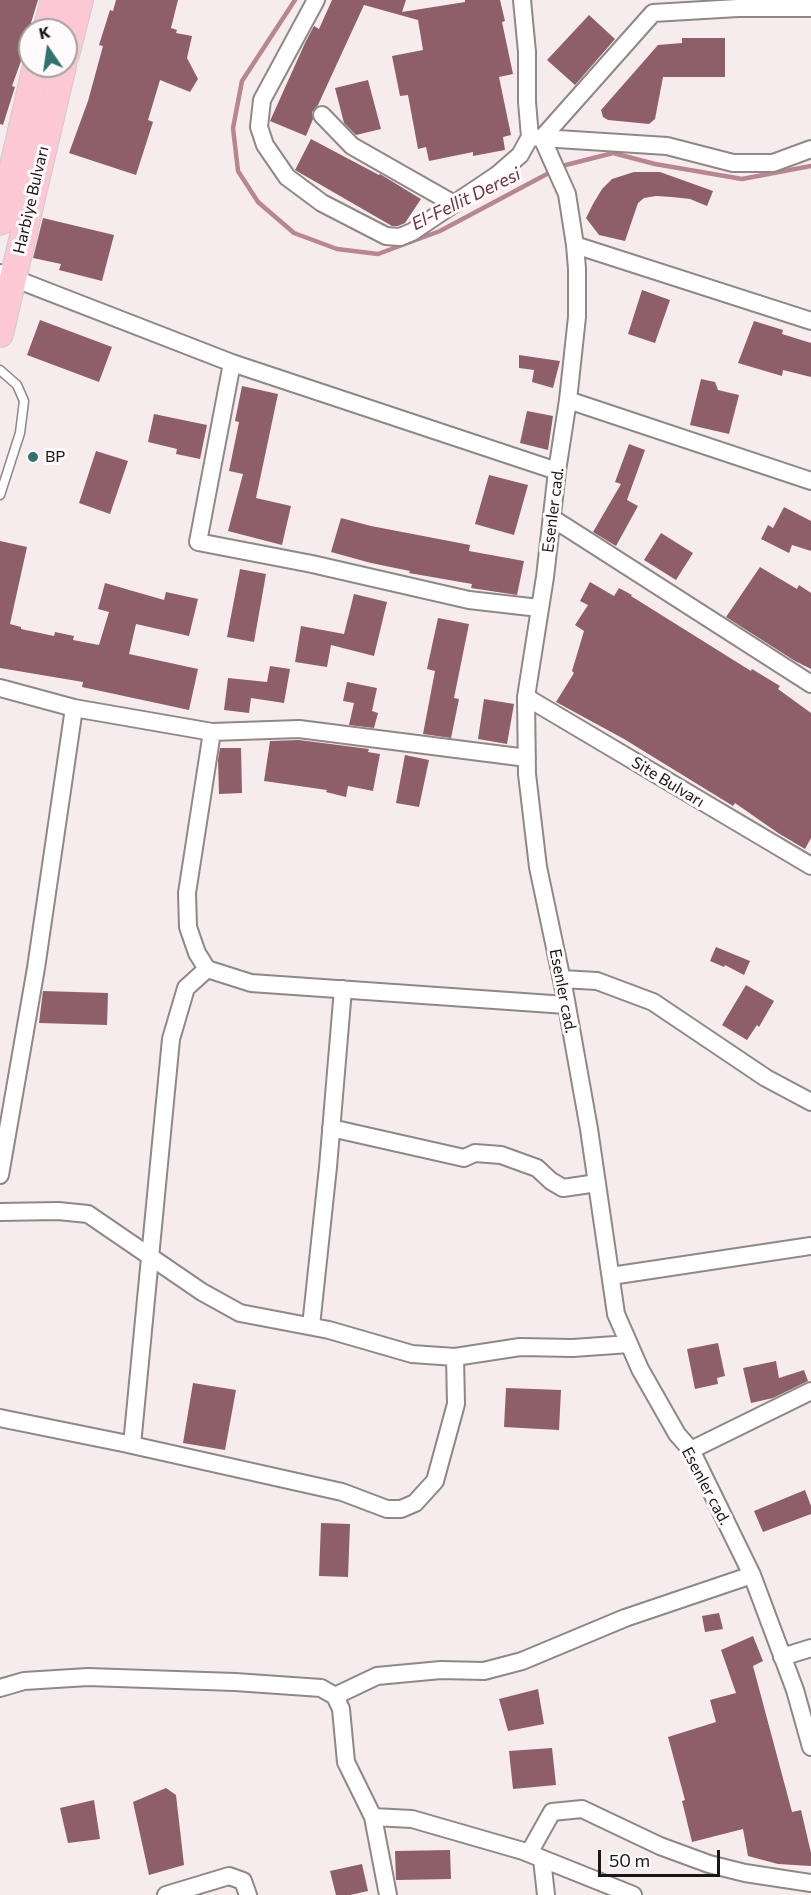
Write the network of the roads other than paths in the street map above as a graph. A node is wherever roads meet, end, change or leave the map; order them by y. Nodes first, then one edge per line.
1 (54, 0) edge
2 (80, 0) edge
3 (316, 0) edge
4 (522, 0) edge
5 (652, 7) edge
6 (811, 8) edge
7 (49, 18) edge
8 (75, 18) edge
9 (33, 78) edge
10 (60, 78) edge
11 (322, 115) dead end
12 (536, 137) junction
13 (811, 149) edge
14 (454, 204) junction
15 (0, 222) edge
16 (575, 245) junction
17 (6, 275) edge
18 (811, 321) edge
19 (0, 334) edge
20 (232, 363) junction
21 (0, 370) edge
22 (568, 400) junction
23 (557, 471) junction
24 (811, 481) edge
25 (0, 495) edge
26 (552, 518) junction
27 (539, 608) junction
28 (811, 684) edge
29 (0, 688) edge
30 (526, 697) junction
31 (74, 708) junction
32 (212, 732) junction
33 (527, 758) junction
34 (811, 866) edge
35 (207, 969) junction
36 (561, 979) junction
37 (343, 989) junction
38 (567, 1005) junction
39 (811, 1102) edge
40 (331, 1128) junction
41 (0, 1175) edge
42 (597, 1183) junction
43 (0, 1212) edge
44 (811, 1246) edge
45 (149, 1256) junction
46 (611, 1276) junction
47 (311, 1326) junction
48 (629, 1344) junction
49 (455, 1357) junction
50 (811, 1391) edge
51 (0, 1418) edge
52 (132, 1445) junction
53 (691, 1450) junction
54 (752, 1575) junction
55 (811, 1648) edge
56 (782, 1657) junction
57 (0, 1688) edge
58 (335, 1696) junction
59 (811, 1747) edge
60 (373, 1817) junction
61 (536, 1856) junction
62 (811, 1883) edge
63 (166, 1895) edge
64 (248, 1895) edge
65 (388, 1895) edge
66 (546, 1895) edge
67 (633, 1895) edge

1 - 7 main road
2 - 8 main road
3 - 14 street
4 - 12 street, Esenler cad.
5 - 6 street
5 - 12 street
9 - 15 main road, Harbiye Bulvarı
10 - 17 main road, Harbiye Bulvarı
11 - 14 street
12 - 13 street
12 - 14 street
12 - 16 street, Esenler cad.
16 - 18 street
16 - 22 street, Esenler cad.
17 - 19 main road, Harbiye Bulvarı
17 - 20 street
20 - 23 street
20 - 27 street
21 - 25 lane
22 - 23 street, Esenler cad.
22 - 24 street
23 - 26 street, Esenler cad.
26 - 27 street, Esenler cad.
26 - 28 street
27 - 30 street, Esenler cad.
29 - 31 street
30 - 33 street, Esenler cad.
30 - 34 street, Site Bulvarı
31 - 32 street
31 - 41 street
32 - 33 street
32 - 35 street
33 - 36 street, Esenler cad.
35 - 37 street
35 - 45 street
36 - 38 street, Esenler cad.
36 - 39 street
37 - 38 street
37 - 40 street
38 - 42 street, Esenler cad.
40 - 42 street
40 - 47 street
42 - 46 street, Esenler cad.
43 - 45 street
44 - 46 street
45 - 47 street
45 - 52 street
46 - 48 street, Esenler cad.
47 - 49 street
48 - 49 street
48 - 53 street, Esenler cad.
49 - 52 street
50 - 53 street
51 - 52 street
53 - 54 street, Esenler cad.
54 - 56 street, Esenler cad.
54 - 58 street
55 - 56 street
56 - 59 street, Esenler cad.
57 - 58 street
58 - 60 street
60 - 61 street
60 - 65 street
61 - 62 street
61 - 66 street
61 - 67 street
63 - 64 street

